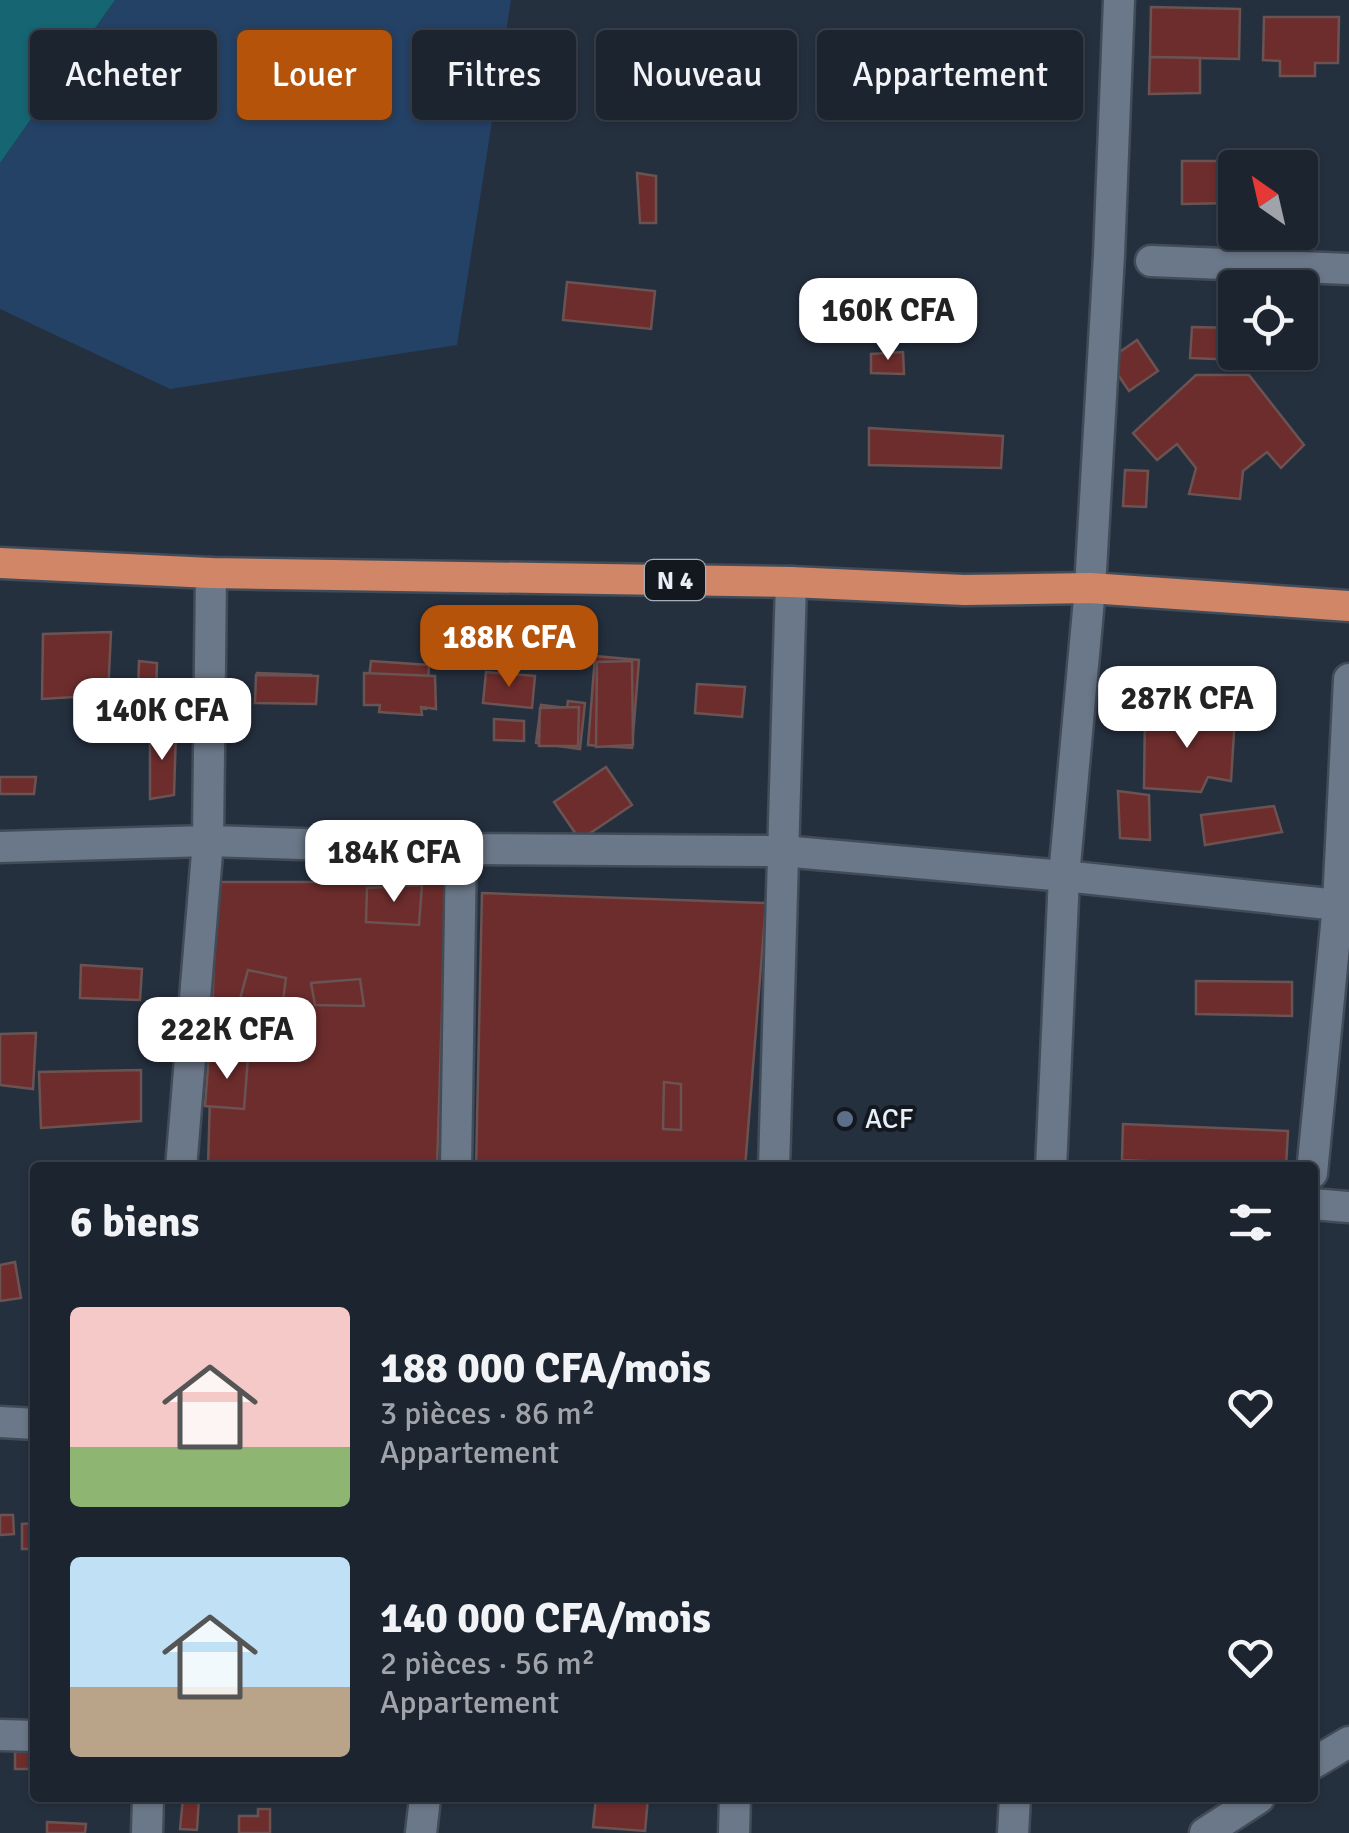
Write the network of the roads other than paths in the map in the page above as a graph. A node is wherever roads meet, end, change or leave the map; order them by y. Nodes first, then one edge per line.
1 (1119, 0) edge
2 (1151, 261) dead end
3 (1349, 268) edge
4 (0, 563) edge
5 (211, 573) junction
6 (790, 582) junction
7 (1090, 588) junction
8 (1349, 606) edge
9 (1349, 679) edge
10 (208, 841) junction
11 (0, 847) edge
12 (461, 849) junction
13 (782, 851) junction
14 (1064, 876) junction
15 (1344, 907) edge
16 (181, 1162) edge
17 (456, 1162) edge
18 (774, 1162) edge
19 (1050, 1162) edge
20 (1313, 1162) edge
21 (1318, 1204) edge
22 (1349, 1207) edge
23 (0, 1422) edge
24 (30, 1424) edge
25 (0, 1735) edge
26 (30, 1736) edge
27 (1349, 1742) edge
28 (1318, 1760) edge
29 (148, 1802) edge
30 (424, 1802) edge
31 (736, 1802) edge
32 (1015, 1802) edge
33 (1255, 1802) edge
34 (1218, 1829) edge
35 (147, 1833) edge
36 (422, 1833) edge
37 (734, 1833) edge
38 (1013, 1833) edge

1 - 7 street
2 - 3 street
4 - 5 highway, N 4
5 - 6 highway, N 4
5 - 10 street
6 - 7 highway, N 4
6 - 13 street
7 - 8 highway, N 4
7 - 14 street
9 - 15 street
10 - 11 street
10 - 12 street
10 - 16 street
12 - 13 street
12 - 17 street
13 - 14 street
13 - 18 street
14 - 15 street
14 - 19 street
15 - 20 street
21 - 22 street
23 - 24 street
25 - 26 street
27 - 28 street
29 - 35 street
30 - 36 street
31 - 37 street
32 - 38 street
33 - 34 street

